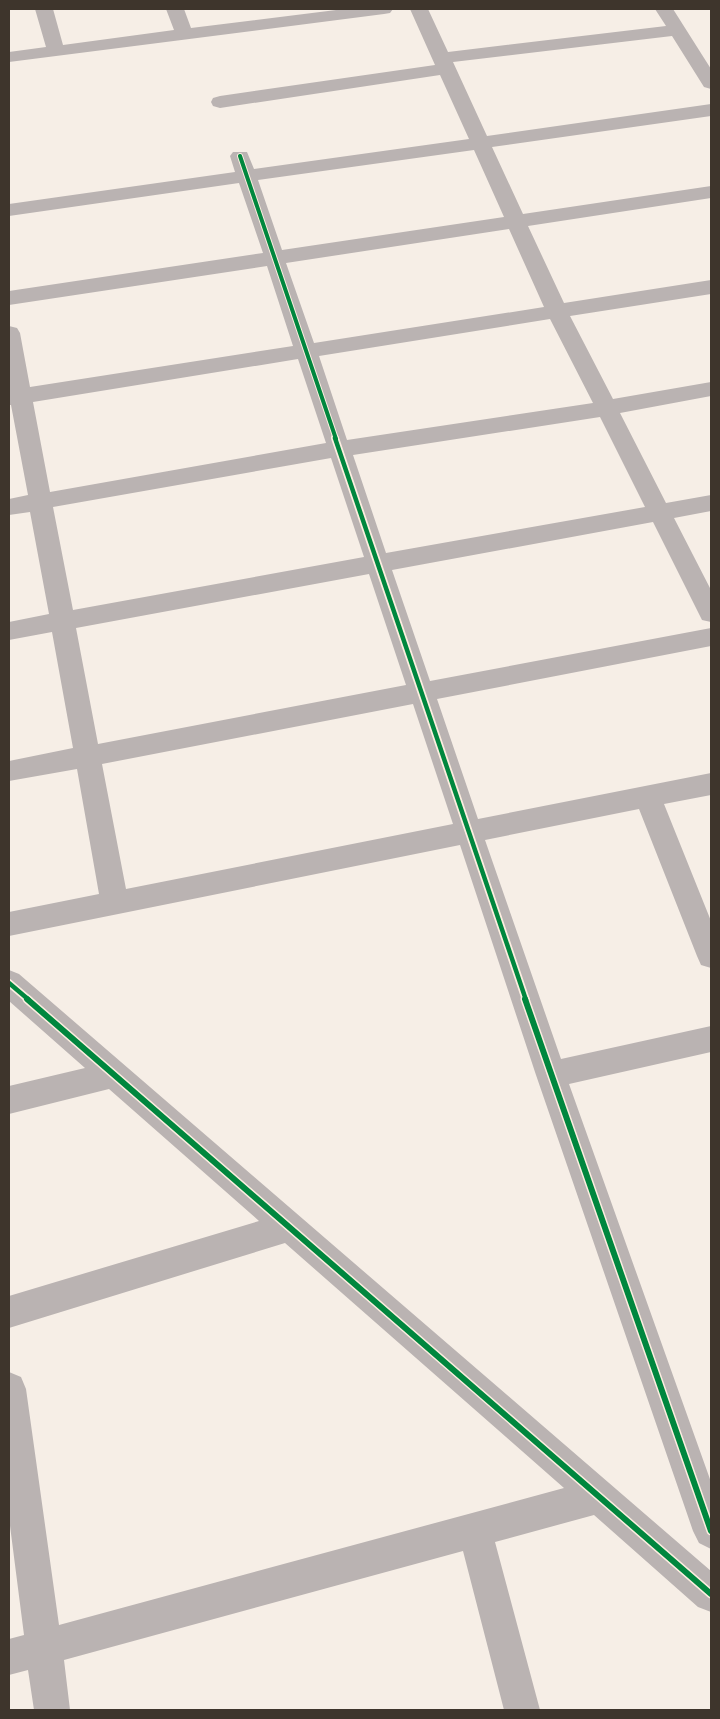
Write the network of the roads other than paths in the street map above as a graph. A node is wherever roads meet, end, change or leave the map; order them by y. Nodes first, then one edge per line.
1 (44, 9) edge
2 (175, 9) edge
3 (384, 9) edge
4 (419, 9) edge
5 (664, 9) edge
6 (298, 14) edge
7 (678, 30) junction
8 (185, 35) junction
9 (56, 51) junction
10 (9, 57) edge
11 (444, 64) junction
12 (711, 83) edge
13 (220, 102) dead end
14 (711, 110) edge
15 (478, 142) junction
16 (243, 166) junction
17 (711, 192) edge
18 (9, 210) edge
19 (516, 223) junction
20 (274, 258) junction
21 (711, 287) edge
22 (9, 298) edge
23 (558, 313) junction
24 (9, 333) edge
25 (306, 352) junction
26 (711, 389) edge
27 (15, 397) edge
28 (606, 408) junction
29 (339, 449) junction
30 (40, 501) junction
31 (711, 502) edge
32 (9, 506) edge
33 (659, 512) junction
34 (378, 562) junction
35 (711, 613) edge
36 (62, 621) junction
37 (9, 631) edge
38 (711, 637) edge
39 (421, 693) junction
40 (88, 756) junction
41 (9, 771) edge
42 (711, 784) edge
43 (648, 797) junction
44 (469, 834) junction
45 (115, 903) junction
46 (9, 924) edge
47 (711, 956) edge
48 (9, 983) edge
49 (711, 1039) edge
50 (114, 1074) junction
51 (551, 1075) junction
52 (9, 1100) edge
53 (289, 1227) junction
54 (9, 1312) edge
55 (9, 1389) edge
56 (599, 1496) junction
57 (475, 1531) junction
58 (711, 1531) edge
59 (711, 1594) edge
60 (44, 1648) junction
61 (9, 1657) edge
62 (52, 1710) edge
63 (522, 1710) edge

1 - 9 street
2 - 8 street
3 - 6 street
4 - 11 street
5 - 7 street
6 - 8 street
7 - 11 street
7 - 12 street
8 - 9 street
9 - 10 street
11 - 13 street
11 - 15 street
14 - 15 street
15 - 16 street
15 - 19 street
16 - 18 street
16 - 20 street
17 - 19 street
19 - 20 street
19 - 23 street
20 - 22 street
20 - 25 street
21 - 23 street
23 - 25 street
23 - 28 street
24 - 27 street
25 - 27 street
25 - 29 street
26 - 28 street
27 - 30 street
28 - 29 street
28 - 33 street
29 - 30 street
29 - 34 street
30 - 32 street
30 - 36 street
31 - 33 street
33 - 34 street
33 - 35 street
34 - 36 street
34 - 39 street
36 - 37 street
36 - 40 street
38 - 39 street
39 - 40 street
39 - 44 street
40 - 41 street
40 - 45 street
42 - 43 street
43 - 44 street
43 - 47 street
44 - 45 street
44 - 51 street
45 - 46 street
48 - 50 street
49 - 51 street
50 - 52 street
50 - 53 street
51 - 58 street
53 - 54 street
53 - 56 street
55 - 60 street
56 - 57 street
56 - 59 street
57 - 60 street
57 - 63 street
60 - 61 street
60 - 62 street

